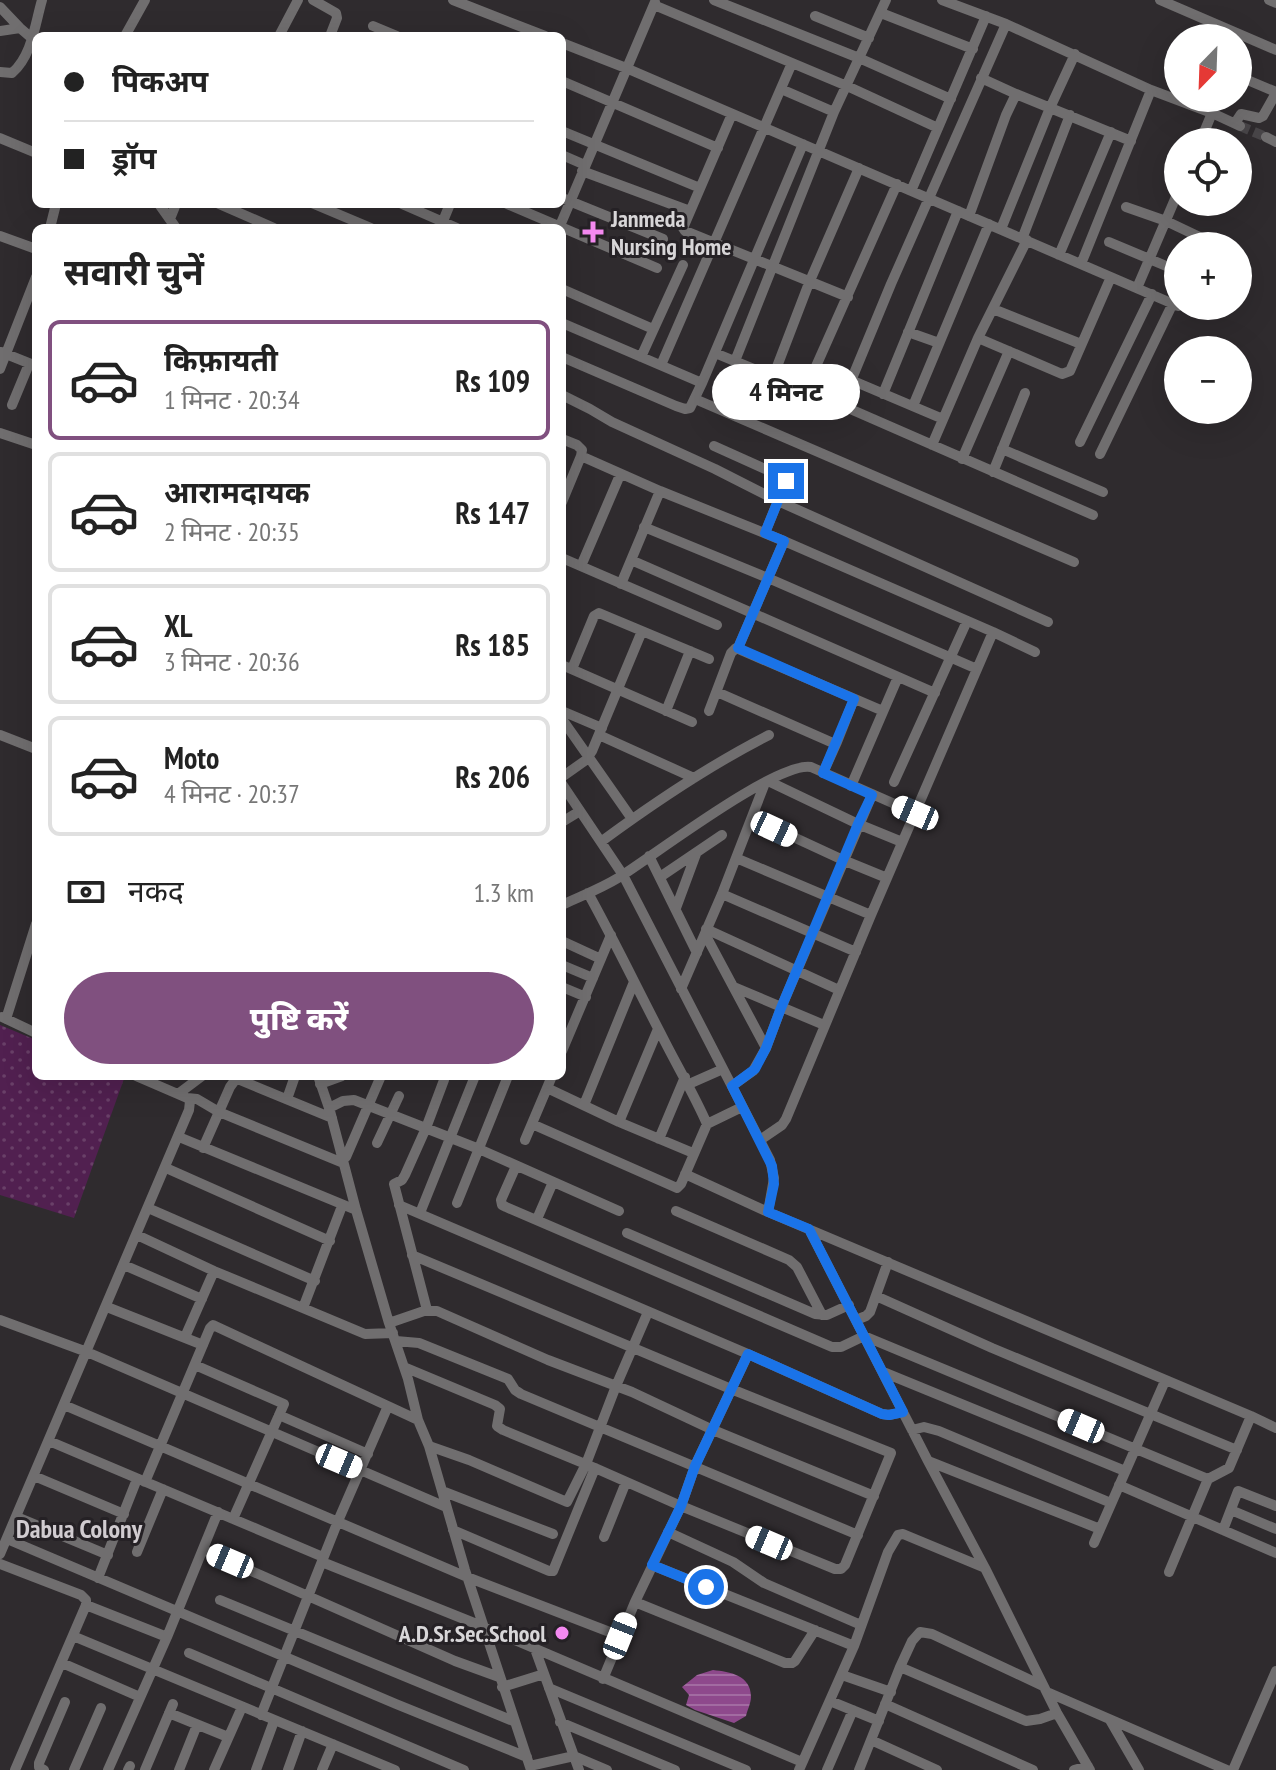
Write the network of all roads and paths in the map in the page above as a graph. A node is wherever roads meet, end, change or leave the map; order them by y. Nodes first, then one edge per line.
1 (42, 0) edge
2 (145, 0) edge
3 (298, 0) edge
4 (313, 0) edge
5 (341, 0) edge
6 (453, 0) edge
7 (714, 0) edge
8 (886, 0) edge
9 (942, 0) edge
10 (1160, 0) edge
11 (1269, 0) edge
12 (655, 2) edge
13 (1276, 3) edge
14 (744, 5) edge
15 (1189, 5) edge
16 (0, 7) edge
17 (336, 13) junction
18 (881, 13) junction
19 (815, 16) dead end
20 (986, 16) junction
21 (1006, 24) junction
22 (373, 26) dead end
23 (20, 28) junction
24 (0, 31) edge
25 (36, 32) edge
26 (127, 32) edge
27 (281, 32) edge
28 (332, 32) edge
29 (387, 32) edge
30 (535, 32) edge
31 (32, 38) edge
32 (869, 38) junction
33 (32, 44) edge
34 (566, 45) edge
35 (973, 49) junction
36 (1276, 50) edge
37 (1075, 54) junction
38 (859, 58) junction
39 (792, 63) junction
40 (626, 68) junction
41 (0, 72) edge
42 (981, 78) junction
43 (1252, 82) edge
44 (566, 83) edge
45 (847, 86) junction
46 (781, 89) junction
47 (1151, 90) junction
48 (1276, 93) edge
49 (1016, 94) junction
50 (951, 99) junction
51 (612, 103) junction
52 (1050, 108) junction
53 (834, 112) junction
54 (1212, 113) junction
55 (732, 114) junction
56 (1070, 115) junction
57 (765, 128) junction
58 (938, 128) junction
59 (1206, 128) edge
60 (1111, 132) junction
61 (566, 133) edge
62 (0, 138) edge
63 (1131, 141) junction
64 (594, 144) junction
65 (803, 144) junction
66 (718, 148) junction
67 (32, 151) edge
68 (819, 151) junction
69 (566, 157) edge
70 (584, 168) junction
71 (859, 168) junction
72 (897, 184) junction
73 (700, 188) junction
74 (911, 191) junction
75 (930, 199) junction
76 (566, 200) edge
77 (1126, 207) dead end
78 (228, 208) edge
79 (324, 208) edge
80 (409, 208) edge
81 (516, 208) edge
82 (690, 211) junction
83 (958, 211) junction
84 (969, 216) junction
85 (1168, 216) edge
86 (1166, 221) junction
87 (265, 224) edge
88 (362, 224) edge
89 (439, 224) edge
90 (552, 224) edge
91 (989, 224) junction
92 (1001, 229) junction
93 (566, 230) edge
94 (1189, 232) edge
95 (0, 236) edge
96 (663, 239) dead end
97 (1024, 240) junction
98 (715, 242) junction
99 (1109, 242) dead end
100 (32, 248) edge
101 (1059, 255) junction
102 (754, 258) junction
103 (1150, 259) junction
104 (1081, 264) junction
105 (683, 265) dead end
106 (1164, 265) edge
107 (774, 266) junction
108 (657, 268) dead end
109 (1111, 277) junction
110 (810, 281) junction
111 (1137, 288) junction
112 (566, 291) edge
113 (32, 294) edge
114 (1152, 294) junction
115 (848, 297) junction
116 (1164, 300) edge
117 (993, 309) junction
118 (1171, 320) edge
119 (566, 325) edge
120 (653, 329) junction
121 (908, 332) junction
122 (978, 338) junction
123 (939, 343) junction
124 (1081, 344) junction
125 (1009, 351) junction
126 (2, 353) edge
127 (715, 353) junction
128 (641, 357) junction
129 (566, 359) edge
130 (735, 361) junction
131 (32, 365) edge
132 (661, 365) junction
133 (32, 367) edge
134 (0, 369) edge
135 (773, 377) junction
136 (851, 380) junction
137 (702, 383) junction
138 (805, 391) junction
139 (1025, 393) dead end
140 (883, 394) junction
141 (566, 397) edge
142 (695, 399) junction
143 (12, 405) dead end
144 (841, 405) junction
145 (913, 406) junction
146 (943, 419) junction
147 (0, 433) edge
148 (566, 441) edge
149 (1080, 442) dead end
150 (32, 444) edge
151 (932, 445) junction
152 (714, 446) dead end
153 (1002, 449) junction
154 (1100, 454) dead end
155 (581, 456) junction
156 (962, 459) junction
157 (993, 472) junction
158 (620, 475) junction
159 (566, 483) edge
160 (660, 491) junction
161 (1103, 492) dead end
162 (778, 501) junction
163 (1093, 515) dead end
164 (644, 527) junction
165 (765, 533) junction
166 (784, 541) junction
167 (566, 560) edge
168 (631, 560) junction
169 (1074, 562) dead end
170 (581, 566) junction
171 (768, 578) junction
172 (621, 584) junction
173 (752, 613) junction
174 (967, 621) junction
175 (1048, 622) dead end
176 (717, 625) dead end
177 (642, 631) junction
178 (993, 632) junction
179 (738, 648) junction
180 (690, 651) junction
181 (1035, 652) dead end
182 (950, 658) junction
183 (709, 659) dead end
184 (567, 667) edge
185 (977, 669) junction
186 (898, 677) junction
187 (617, 688) junction
188 (717, 692) junction
189 (935, 693) junction
190 (854, 699) junction
191 (666, 711) junction
192 (709, 711) dead end
193 (883, 711) junction
194 (566, 713) edge
195 (692, 722) dead end
196 (566, 724) edge
197 (600, 731) junction
198 (0, 735) edge
199 (769, 735) dead end
200 (837, 742) junction
201 (32, 747) edge
202 (589, 756) junction
203 (823, 773) junction
204 (566, 774) edge
205 (694, 778) junction
206 (767, 782) junction
207 (894, 782) dead end
208 (851, 786) junction
209 (566, 790) edge
210 (872, 795) junction
211 (580, 811) junction
212 (915, 813) junction
213 (752, 818) junction
214 (632, 819) junction
215 (566, 820) edge
216 (858, 824) junction
217 (722, 835) dead end
218 (602, 841) junction
219 (902, 842) junction
220 (697, 852) junction
221 (649, 856) junction
222 (736, 858) junction
223 (843, 860) junction
224 (623, 875) junction
225 (660, 877) junction
226 (887, 878) junction
227 (588, 893) junction
228 (722, 894) junction
229 (827, 897) junction
230 (566, 904) edge
231 (676, 908) junction
232 (871, 915) junction
233 (706, 932) junction
234 (813, 933) junction
235 (32, 935) edge
236 (611, 935) junction
237 (566, 943) edge
238 (856, 952) junction
239 (697, 953) junction
240 (601, 959) junction
241 (566, 967) edge
242 (797, 971) junction
243 (593, 978) junction
244 (634, 982) junction
245 (734, 987) junction
246 (566, 989) edge
247 (681, 989) junction
248 (839, 990) junction
249 (586, 997) junction
250 (781, 1008) junction
251 (3, 1018) edge
252 (824, 1025) junction
253 (566, 1029) edge
254 (658, 1029) junction
255 (32, 1031) edge
256 (766, 1048) junction
257 (723, 1069) junction
258 (145, 1080) edge
259 (198, 1080) edge
260 (235, 1080) edge
261 (244, 1080) edge
262 (294, 1080) edge
263 (319, 1080) edge
264 (379, 1080) edge
265 (444, 1080) dead end
266 (473, 1080) edge
267 (506, 1080) edge
268 (550, 1080) edge
269 (687, 1081) junction
270 (732, 1086) junction
271 (547, 1088) junction
272 (183, 1096) junction
273 (399, 1096) dead end
274 (287, 1099) junction
275 (584, 1105) junction
276 (368, 1106) junction
277 (742, 1107) junction
278 (219, 1112) junction
279 (330, 1113) junction
280 (390, 1115) junction
281 (619, 1122) junction
282 (532, 1124) junction
283 (707, 1124) junction
284 (426, 1128) junction
285 (179, 1137) junction
286 (451, 1138) junction
287 (659, 1139) junction
288 (525, 1140) dead end
289 (760, 1140) junction
290 (377, 1143) dead end
291 (203, 1148) junction
292 (479, 1149) junction
293 (693, 1153) junction
294 (344, 1160) junction
295 (516, 1166) junction
296 (166, 1168) junction
297 (685, 1174) junction
298 (553, 1182) junction
299 (457, 1203) dead end
300 (399, 1205) junction
301 (342, 1206) junction
302 (148, 1208) junction
303 (356, 1210) junction
304 (619, 1211) dead end
305 (676, 1211) dead end
306 (768, 1212) junction
307 (420, 1213) junction
308 (537, 1219) junction
309 (809, 1229) junction
310 (627, 1233) dead end
311 (137, 1235) junction
312 (330, 1241) junction
313 (412, 1255) junction
314 (888, 1262) junction
315 (124, 1265) junction
316 (214, 1271) junction
317 (315, 1281) junction
318 (876, 1296) junction
319 (202, 1299) junction
320 (849, 1305) junction
321 (107, 1307) junction
322 (303, 1308) junction
323 (427, 1310) junction
324 (648, 1312) junction
325 (822, 1315) junction
326 (0, 1320) edge
327 (856, 1320) junction
328 (392, 1332) junction
329 (864, 1336) junction
330 (185, 1337) junction
331 (203, 1345) junction
332 (632, 1347) junction
333 (87, 1352) junction
334 (748, 1354) junction
335 (195, 1365) junction
336 (404, 1367) junction
337 (883, 1372) junction
338 (1165, 1381) junction
339 (616, 1386) junction
340 (731, 1389) junction
341 (183, 1393) junction
342 (64, 1405) junction
343 (388, 1406) junction
344 (903, 1412) junction
345 (1150, 1414) junction
346 (279, 1415) junction
347 (1251, 1416) junction
348 (418, 1420) junction
349 (600, 1427) junction
350 (1276, 1428) edge
351 (713, 1430) junction
352 (912, 1430) junction
353 (272, 1432) junction
354 (49, 1441) junction
355 (160, 1445) junction
356 (429, 1446) junction
357 (1135, 1448) junction
358 (1237, 1450) junction
359 (368, 1454) junction
360 (928, 1461) junction
361 (590, 1466) junction
362 (695, 1466) junction
363 (361, 1470) junction
364 (1125, 1471) junction
365 (34, 1476) junction
366 (1208, 1479) junction
367 (141, 1481) junction
368 (626, 1482) junction
369 (249, 1483) junction
370 (1119, 1485) junction
371 (163, 1489) junction
372 (442, 1491) junction
373 (874, 1496) junction
374 (1111, 1503) junction
375 (681, 1506) junction
376 (1276, 1506) edge
377 (446, 1507) junction
378 (1231, 1510) junction
379 (218, 1512) junction
380 (124, 1514) junction
381 (1192, 1516) junction
382 (17, 1517) junction
383 (233, 1519) junction
384 (338, 1521) junction
385 (1100, 1529) junction
386 (1276, 1529) edge
387 (453, 1530) junction
388 (1223, 1530) junction
389 (668, 1532) junction
390 (553, 1534) dead end
391 (858, 1535) junction
392 (604, 1537) dead end
393 (7, 1539) junction
394 (1094, 1543) dead end
395 (204, 1550) junction
396 (137, 1552) dead end
397 (1276, 1553) edge
398 (0, 1554) edge
399 (108, 1555) junction
400 (322, 1560) junction
401 (0, 1564) edge
402 (652, 1565) junction
403 (985, 1568) junction
404 (1169, 1572) dead end
405 (467, 1577) junction
406 (98, 1578) junction
407 (309, 1596) junction
408 (220, 1600) dead end
409 (635, 1602) junction
410 (86, 1605) junction
411 (177, 1611) junction
412 (861, 1625) junction
413 (484, 1627) junction
414 (815, 1630) junction
415 (295, 1632) junction
416 (73, 1636) junction
417 (620, 1636) junction
418 (167, 1637) junction
419 (854, 1646) junction
420 (535, 1649) junction
421 (189, 1653) dead end
422 (285, 1657) junction
423 (62, 1663) junction
424 (900, 1667) junction
425 (151, 1669) junction
426 (1276, 1671) edge
427 (544, 1674) junction
428 (842, 1675) junction
429 (603, 1679) junction
430 (501, 1682) junction
431 (272, 1687) junction
432 (549, 1688) junction
433 (1045, 1689) junction
434 (891, 1692) junction
435 (140, 1697) junction
436 (830, 1701) junction
437 (65, 1702) dead end
438 (885, 1704) junction
439 (242, 1707) junction
440 (101, 1708) dead end
441 (853, 1710) junction
442 (1057, 1713) junction
443 (261, 1715) junction
444 (1110, 1719) junction
445 (274, 1721) junction
446 (513, 1721) junction
447 (879, 1721) junction
448 (560, 1722) junction
449 (197, 1725) junction
450 (302, 1731) junction
451 (228, 1737) junction
452 (871, 1740) junction
453 (333, 1744) junction
454 (574, 1756) junction
455 (368, 1764) edge
456 (529, 1764) edge
457 (801, 1766) edge
458 (1089, 1768) edge
459 (862, 1769) edge
460 (1138, 1769) edge
461 (15, 1770) edge
462 (44, 1770) edge
463 (74, 1770) edge
464 (108, 1770) edge
465 (145, 1770) edge
466 (179, 1770) edge
467 (214, 1770) edge
468 (256, 1770) edge
469 (288, 1770) edge
470 (322, 1770) edge
471 (395, 1770) edge
472 (464, 1770) edge
473 (579, 1770) edge
474 (607, 1770) edge
475 (675, 1770) edge
476 (746, 1770) edge
477 (827, 1770) edge
478 (937, 1770) edge
479 (1033, 1770) edge
480 (1074, 1770) edge
481 (1230, 1770) edge

1 - 25 street
2 - 26 street
3 - 27 street
4 - 17 street
5 - 17 street
6 - 30 street
7 - 14 street
8 - 18 street
9 - 20 street
10 - 15 street
11 - 13 street
12 - 39 street
12 - 40 street
14 - 38 street
15 - 36 street
16 - 23 street
17 - 28 street
18 - 32 street
18 - 35 street
19 - 32 street
20 - 21 street
20 - 35 street
21 - 37 street
21 - 42 street
22 - 29 street
23 - 24 street
23 - 31 street
32 - 38 street
33 - 41 street
34 - 40 street
35 - 50 street
37 - 47 street
37 - 52 street
38 - 45 street
38 - 50 street
39 - 45 street
39 - 46 street
40 - 51 street
40 - 55 street
42 - 49 street
42 - 75 street
43 - 48 street
44 - 51 street
45 - 53 street
45 - 58 street
46 - 53 street
46 - 57 street
47 - 54 street
47 - 63 street
48 - 54 street
49 - 52 street
49 - 84 street
50 - 58 street
51 - 64 street
51 - 66 street
52 - 56 street
52 - 92 street
53 - 68 street
54 - 59 street
55 - 57 street
55 - 66 street
56 - 60 street
56 - 97 street
57 - 65 street
57 - 98 street
58 - 74 street
60 - 63 street
60 - 101 street
61 - 64 street
62 - 67 street
63 - 104 street
64 - 70 street
64 - 73 street
65 - 68 street
65 - 102 street
66 - 73 street
68 - 71 street
68 - 107 street
69 - 70 street
70 - 76 street
70 - 82 street
71 - 72 street
71 - 110 street
72 - 74 street
72 - 115 street
73 - 82 street
74 - 75 street
75 - 83 street
75 - 136 street
76 - 96 street
77 - 86 street
78 - 87 street
79 - 88 street
80 - 89 street
81 - 90 street
82 - 98 street
83 - 84 street
83 - 121 street
84 - 91 street
85 - 86 street
86 - 94 street
86 - 103 street
91 - 92 street
91 - 123 street
92 - 97 street
93 - 108 street
95 - 100 street
97 - 101 street
97 - 117 street
98 - 102 street
98 - 132 street
99 - 103 street
101 - 104 street
102 - 107 street
102 - 127 street
103 - 106 street
103 - 111 street
104 - 109 street
105 - 120 street
107 - 110 street
107 - 130 street
109 - 111 street
109 - 124 street
110 - 115 street
110 - 135 street
111 - 114 street
112 - 120 street
113 - 126 street
114 - 116 street
114 - 149 street
115 - 138 street
117 - 122 street
117 - 124 street
118 - 154 street
119 - 128 street
120 - 128 street
121 - 123 street
121 - 140 street
122 - 125 street
122 - 146 street
123 - 145 street
124 - 125 street
125 - 156 street
126 - 131 street
126 - 134 street
127 - 130 street
127 - 137 street
128 - 132 street
129 - 142 street
130 - 135 street
132 - 137 street
133 - 143 street
135 - 138 street
136 - 140 street
136 - 144 street
137 - 142 street
138 - 144 street
139 - 153 street
140 - 145 street
141 - 162 street
142 - 169 street
144 - 151 street
145 - 146 street
146 - 151 street
147 - 150 street
148 - 155 street
151 - 156 street
152 - 162 street
153 - 157 street
153 - 161 street
155 - 158 street
155 - 159 street
156 - 157 street
157 - 163 street
158 - 160 street
158 - 170 street
160 - 164 street
160 - 165 street
162 - 165 street
162 - 175 street
164 - 168 street
164 - 171 street
165 - 166 street
166 - 171 street
166 - 174 street
167 - 170 street
168 - 172 street
168 - 173 street
170 - 172 street
171 - 173 street
171 - 182 street
172 - 176 street
173 - 179 street
173 - 186 street
174 - 178 street
174 - 182 street
177 - 180 street
177 - 184 street
177 - 187 street
178 - 181 street
178 - 185 street
179 - 188 street
179 - 190 street
180 - 183 street
180 - 191 street
182 - 185 street
182 - 189 street
184 - 187 street
185 - 212 street
186 - 189 street
186 - 193 street
187 - 191 street
187 - 197 street
188 - 192 street
188 - 200 street
189 - 207 street
190 - 193 street
190 - 200 street
191 - 195 street
193 - 208 street
194 - 197 street
196 - 202 street
197 - 202 street
197 - 205 street
198 - 201 street
199 - 205 street
200 - 203 street
202 - 204 street
202 - 214 street
203 - 206 street
203 - 208 street
205 - 214 street
206 - 213 street
206 - 216 street
206 - 221 street
208 - 210 street
209 - 211 street
210 - 212 street
210 - 216 street
211 - 215 street
211 - 218 street
212 - 219 street
213 - 222 street
213 - 223 street
214 - 218 street
216 - 219 street
216 - 223 street
217 - 220 street
218 - 224 street
219 - 226 street
220 - 225 street
220 - 231 street
221 - 224 street
221 - 225 street
222 - 228 street
222 - 229 street
223 - 226 street
223 - 229 street
224 - 227 street
224 - 247 street
225 - 231 street
226 - 232 street
227 - 230 street
227 - 236 street
228 - 233 street
228 - 234 street
229 - 232 street
229 - 234 street
231 - 239 street
232 - 238 street
233 - 239 street
233 - 242 street
233 - 245 street
234 - 238 street
234 - 242 street
235 - 251 street
236 - 240 street
236 - 244 street
237 - 240 street
238 - 248 street
239 - 247 street
240 - 243 street
241 - 243 street
242 - 248 street
242 - 250 street
243 - 249 street
244 - 254 street
244 - 275 street
245 - 250 street
245 - 256 street
246 - 249 street
247 - 257 street
248 - 252 street
249 - 253 street
250 - 252 street
250 - 256 street
251 - 255 street
252 - 289 street
254 - 269 street
254 - 281 street
256 - 270 street
257 - 269 street
257 - 270 street
258 - 272 street
259 - 272 street
260 - 278 street
261 - 274 street
262 - 274 street
263 - 279 street
264 - 276 street
265 - 284 street
266 - 286 street
267 - 292 street
268 - 271 street
269 - 283 street
269 - 287 street
270 - 277 street
271 - 275 street
271 - 282 street
272 - 278 street
272 - 285 street
273 - 280 street
274 - 279 street
275 - 281 street
276 - 279 street
276 - 280 street
276 - 294 street
277 - 283 street
277 - 289 street
278 - 291 street
278 - 294 street
279 - 294 street
280 - 284 street
280 - 290 street
281 - 287 street
282 - 288 street
282 - 297 street
283 - 293 street
284 - 286 street
284 - 300 street
285 - 291 street
285 - 296 street
286 - 292 street
286 - 307 street
287 - 293 street
289 - 306 street
291 - 301 street
292 - 295 street
292 - 299 street
293 - 297 street
294 - 303 street
295 - 298 street
295 - 308 street
296 - 302 street
296 - 312 street
297 - 306 street
298 - 304 street
298 - 308 street
300 - 307 street
300 - 313 street
301 - 303 street
301 - 312 street
302 - 311 street
302 - 317 street
303 - 328 street
305 - 325 street
306 - 309 street
307 - 324 street
308 - 329 street
309 - 314 street
309 - 320 street
310 - 325 street
311 - 315 street
311 - 316 street
312 - 317 street
313 - 323 street
313 - 332 street
314 - 318 street
314 - 338 street
315 - 319 street
315 - 321 street
316 - 319 street
316 - 322 street
317 - 322 street
318 - 327 street
318 - 345 street
319 - 330 street
320 - 325 street
320 - 327 street
321 - 330 street
321 - 333 street
322 - 328 street
323 - 328 street
323 - 339 street
324 - 332 street
324 - 334 street
326 - 333 street
327 - 329 street
328 - 336 street
328 - 349 street
329 - 337 street
329 - 357 street
330 - 331 street
331 - 335 street
331 - 343 street
332 - 339 street
332 - 340 street
333 - 341 street
333 - 342 street
334 - 340 street
334 - 344 street
335 - 341 street
335 - 346 street
336 - 348 street
336 - 361 street
337 - 344 street
337 - 364 street
338 - 345 street
338 - 347 street
339 - 349 street
339 - 351 street
340 - 351 street
340 - 373 street
341 - 353 street
341 - 355 street
342 - 354 street
342 - 355 street
343 - 348 street
343 - 359 street
344 - 352 street
345 - 357 street
345 - 358 street
346 - 353 street
346 - 359 street
347 - 350 street
347 - 358 street
348 - 356 street
349 - 361 street
349 - 362 street
351 - 362 street
351 - 373 street
352 - 360 street
352 - 374 street
353 - 363 street
353 - 369 street
354 - 365 street
354 - 367 street
355 - 367 street
355 - 369 street
356 - 361 street
356 - 372 street
357 - 364 street
357 - 366 street
358 - 366 street
359 - 363 street
360 - 385 street
360 - 403 street
361 - 368 street
361 - 387 street
362 - 375 street
362 - 391 street
363 - 377 street
363 - 384 street
364 - 370 street
365 - 380 street
365 - 382 street
366 - 381 street
367 - 371 street
367 - 380 street
368 - 375 street
368 - 392 street
369 - 383 street
369 - 384 street
370 - 374 street
370 - 381 street
371 - 379 street
371 - 396 street
372 - 377 street
372 - 390 street
373 - 391 street
374 - 385 street
375 - 389 street
375 - 391 street
376 - 378 street
377 - 387 street
378 - 386 street
378 - 388 street
379 - 383 street
379 - 395 street
380 - 399 street
381 - 388 street
381 - 404 street
382 - 393 street
382 - 399 street
383 - 400 street
384 - 400 street
384 - 405 street
385 - 394 street
387 - 405 street
388 - 397 street
389 - 402 street
389 - 412 street
393 - 398 street
393 - 406 street
395 - 407 street
395 - 411 street
399 - 406 street
400 - 407 street
400 - 413 street
401 - 410 street
402 - 409 street
402 - 414 street
403 - 412 street
403 - 433 street
405 - 413 street
405 - 417 street
406 - 411 street
407 - 415 street
407 - 430 street
408 - 415 street
409 - 414 street
409 - 417 street
410 - 416 street
410 - 418 street
411 - 418 street
411 - 422 street
412 - 419 street
413 - 420 street
413 - 430 street
414 - 419 street
415 - 422 street
415 - 446 street
416 - 423 street
416 - 425 street
417 - 429 street
418 - 425 street
419 - 428 street
420 - 427 street
420 - 429 street
421 - 431 street
422 - 431 street
422 - 456 street
423 - 435 street
423 - 461 street
424 - 433 street
424 - 434 street
424 - 442 street
425 - 435 street
425 - 439 street
426 - 481 street
427 - 430 street
427 - 432 street
428 - 434 street
428 - 436 street
429 - 457 street
430 - 446 street
431 - 443 street
431 - 472 street
432 - 448 street
432 - 476 street
433 - 442 street
433 - 444 street
434 - 438 street
435 - 464 street
436 - 441 street
436 - 457 street
437 - 462 street
438 - 447 street
438 - 479 street
439 - 443 street
439 - 451 street
440 - 463 street
441 - 447 street
441 - 477 street
442 - 458 street
443 - 445 street
444 - 460 street
444 - 481 street
445 - 450 street
445 - 468 street
446 - 456 street
447 - 452 street
448 - 454 street
448 - 475 street
449 - 451 street
449 - 465 street
449 - 466 street
450 - 453 street
450 - 469 street
451 - 467 street
452 - 459 street
452 - 478 street
453 - 455 street
453 - 470 street
454 - 456 street
454 - 473 street
454 - 474 street
455 - 471 street
458 - 480 street

